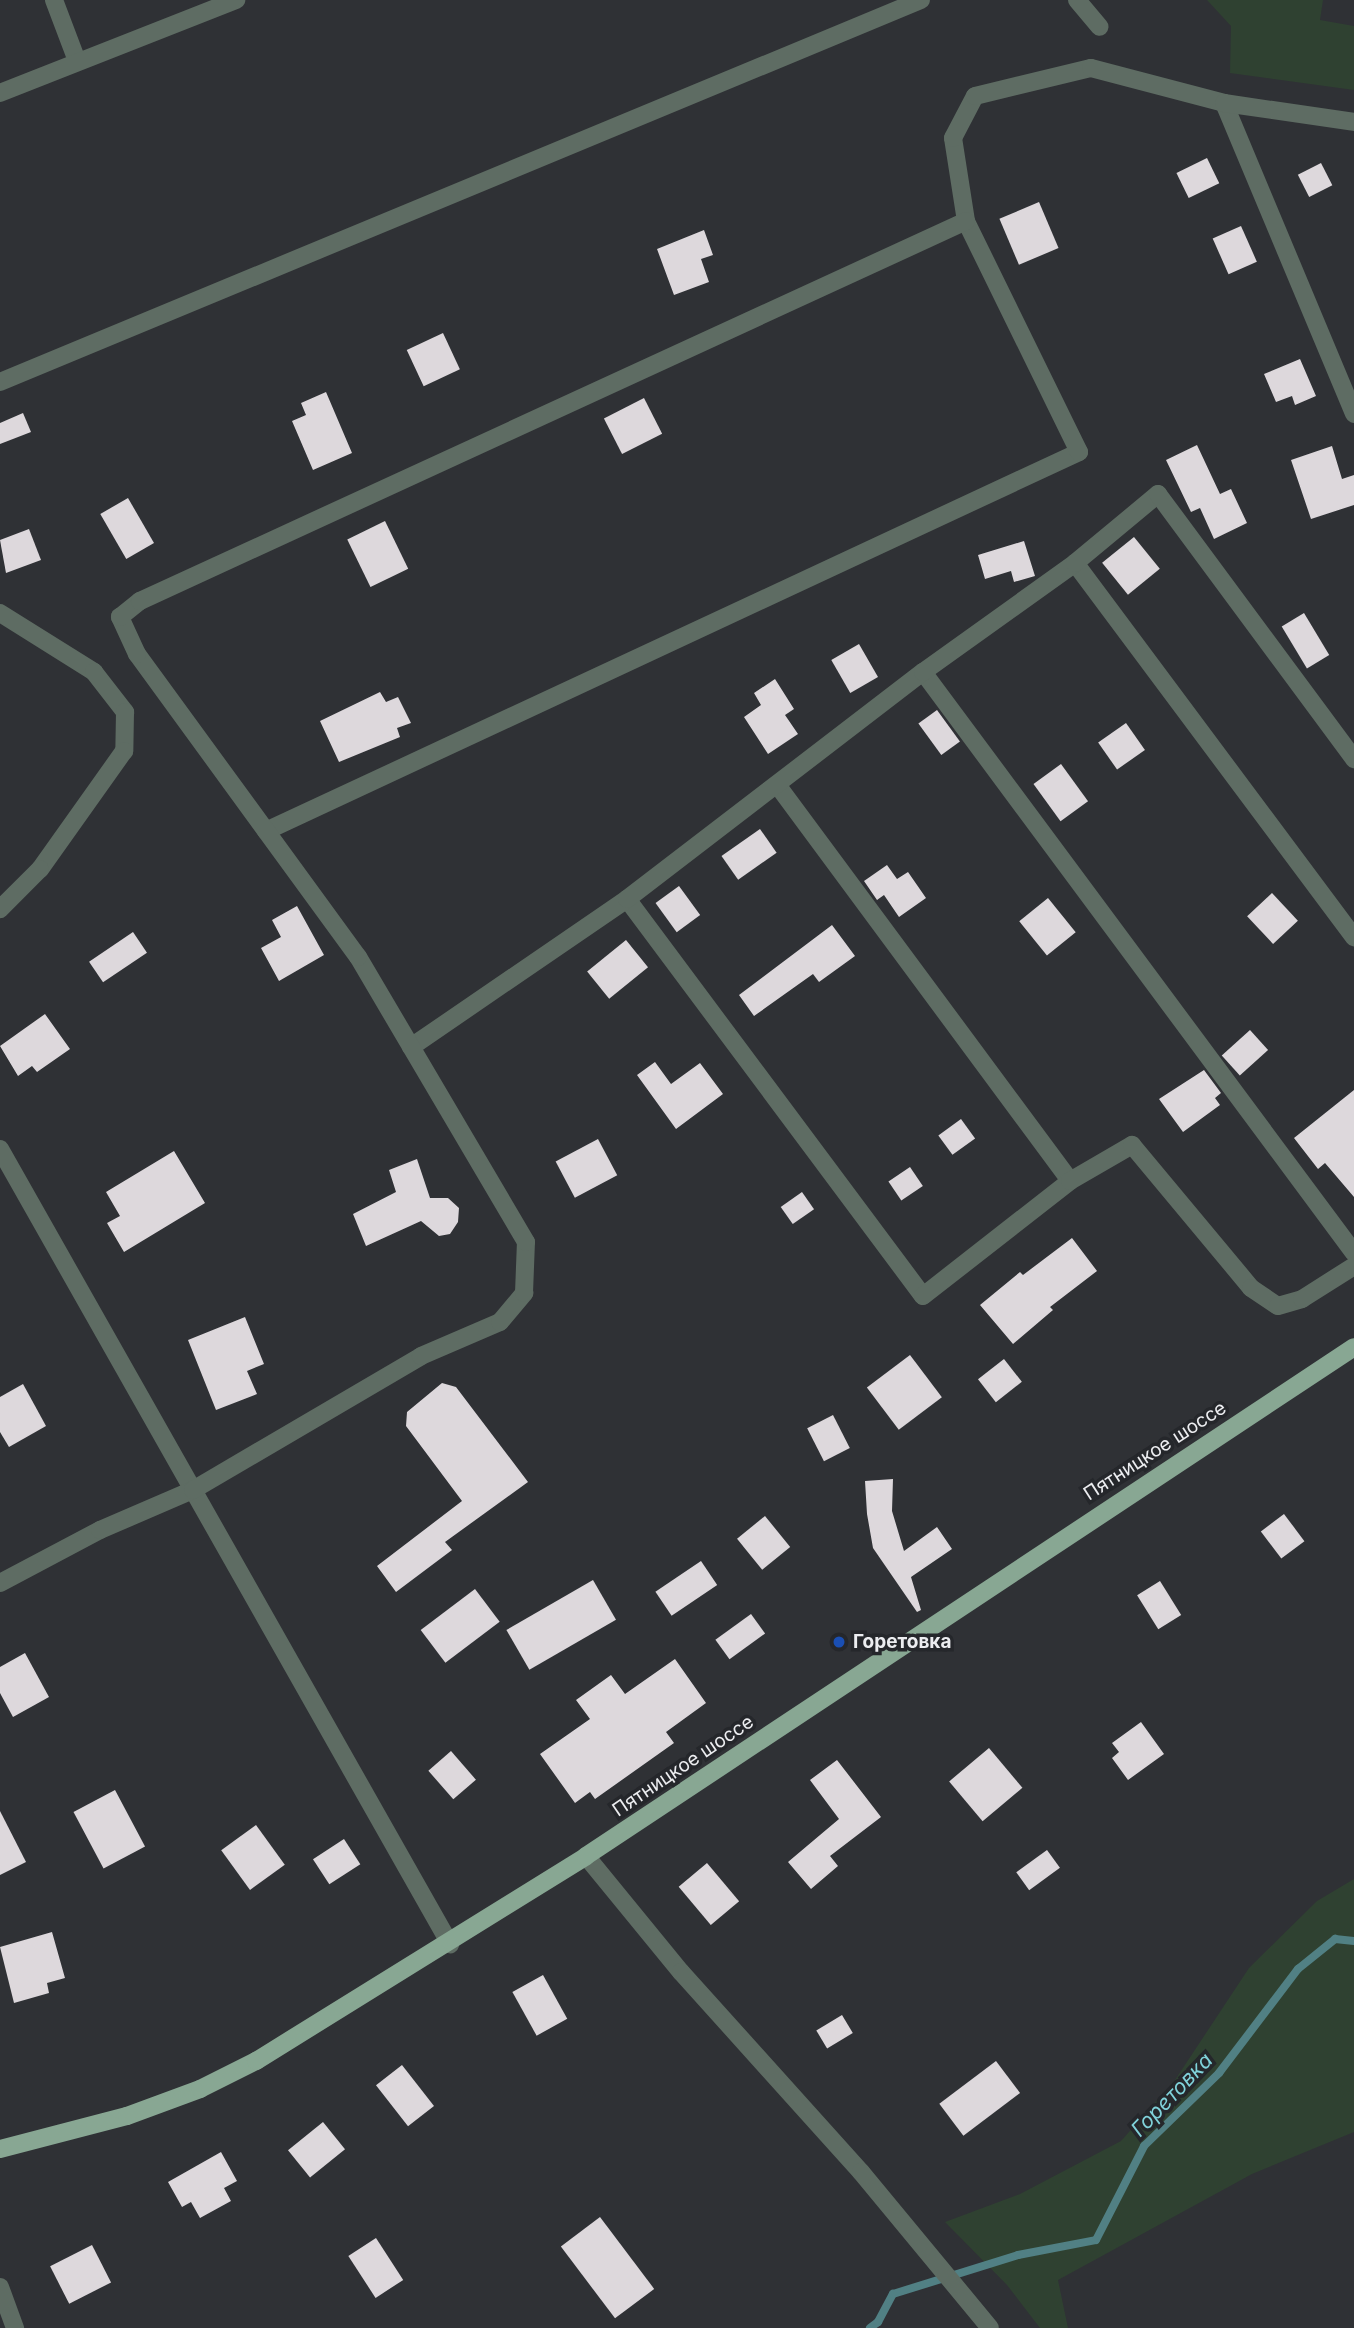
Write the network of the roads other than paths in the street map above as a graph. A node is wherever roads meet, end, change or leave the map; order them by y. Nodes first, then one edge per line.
1 (54, 0) edge
2 (236, 0) edge
3 (920, 0) edge
4 (1077, 0) edge
5 (1100, 27) dead end
6 (77, 61) junction
7 (0, 93) edge
8 (1224, 103) junction
9 (1354, 122) edge
10 (966, 221) junction
11 (0, 382) edge
12 (1354, 414) edge
13 (1075, 564) junction
14 (0, 613) edge
15 (923, 672) junction
16 (1354, 759) edge
17 (778, 786) junction
18 (266, 831) junction
19 (627, 899) junction
20 (0, 909) edge
21 (1354, 937) edge
22 (411, 1047) junction
23 (0, 1149) edge
24 (1070, 1181) junction
25 (1354, 1253) edge
26 (1354, 1266) edge
27 (1354, 1347) edge
28 (193, 1490) junction
29 (0, 1583) edge
30 (586, 1856) junction
31 (450, 1944) junction
32 (0, 2149) edge
33 (0, 2287) edge
34 (15, 2328) edge
35 (990, 2328) edge

1 - 6 street
2 - 6 street
3 - 11 street
4 - 5 street
6 - 7 street
8 - 9 street
8 - 10 street
8 - 12 street
10 - 18 street
10 - 18 street
13 - 15 street
13 - 16 street
13 - 21 street
14 - 20 street
15 - 17 street
15 - 25 street
17 - 19 street
17 - 24 street
18 - 22 street
19 - 22 street
19 - 24 street
22 - 28 street
23 - 28 street
24 - 26 street
27 - 30 main road, Пятницкое шоссе
28 - 29 street
28 - 31 street
30 - 31 main road, Пятницкое шоссе
30 - 35 street
31 - 32 main road, Пятницкое шоссе
33 - 34 street

